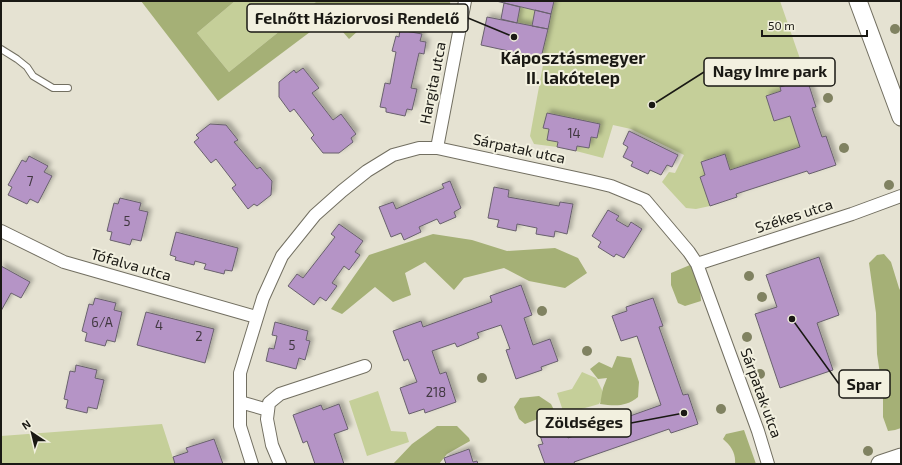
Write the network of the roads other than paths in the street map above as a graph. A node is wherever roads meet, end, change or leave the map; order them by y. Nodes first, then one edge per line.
1 (465, 1) edge
2 (858, 1) edge
3 (1, 49) edge
4 (68, 88) dead end
5 (901, 117) edge
6 (436, 148) junction
7 (901, 196) edge
8 (1, 231) edge
9 (697, 264) junction
10 (256, 317) junction
11 (365, 366) dead end
12 (240, 402) junction
13 (268, 410) junction
14 (252, 464) edge
15 (280, 464) edge
16 (768, 464) edge

1 - 6 street, Hargita utca
2 - 5 main road
3 - 4 lane
6 - 9 street, Sárpatak utca
6 - 10 street, Sárpatak utca
7 - 9 street, Székes utca
8 - 10 street, Tófalva utca
9 - 16 street, Sárpatak utca
10 - 12 street, Sárpatak utca
11 - 13 street
12 - 13 street
12 - 14 street, Sárpatak utca
13 - 15 street

